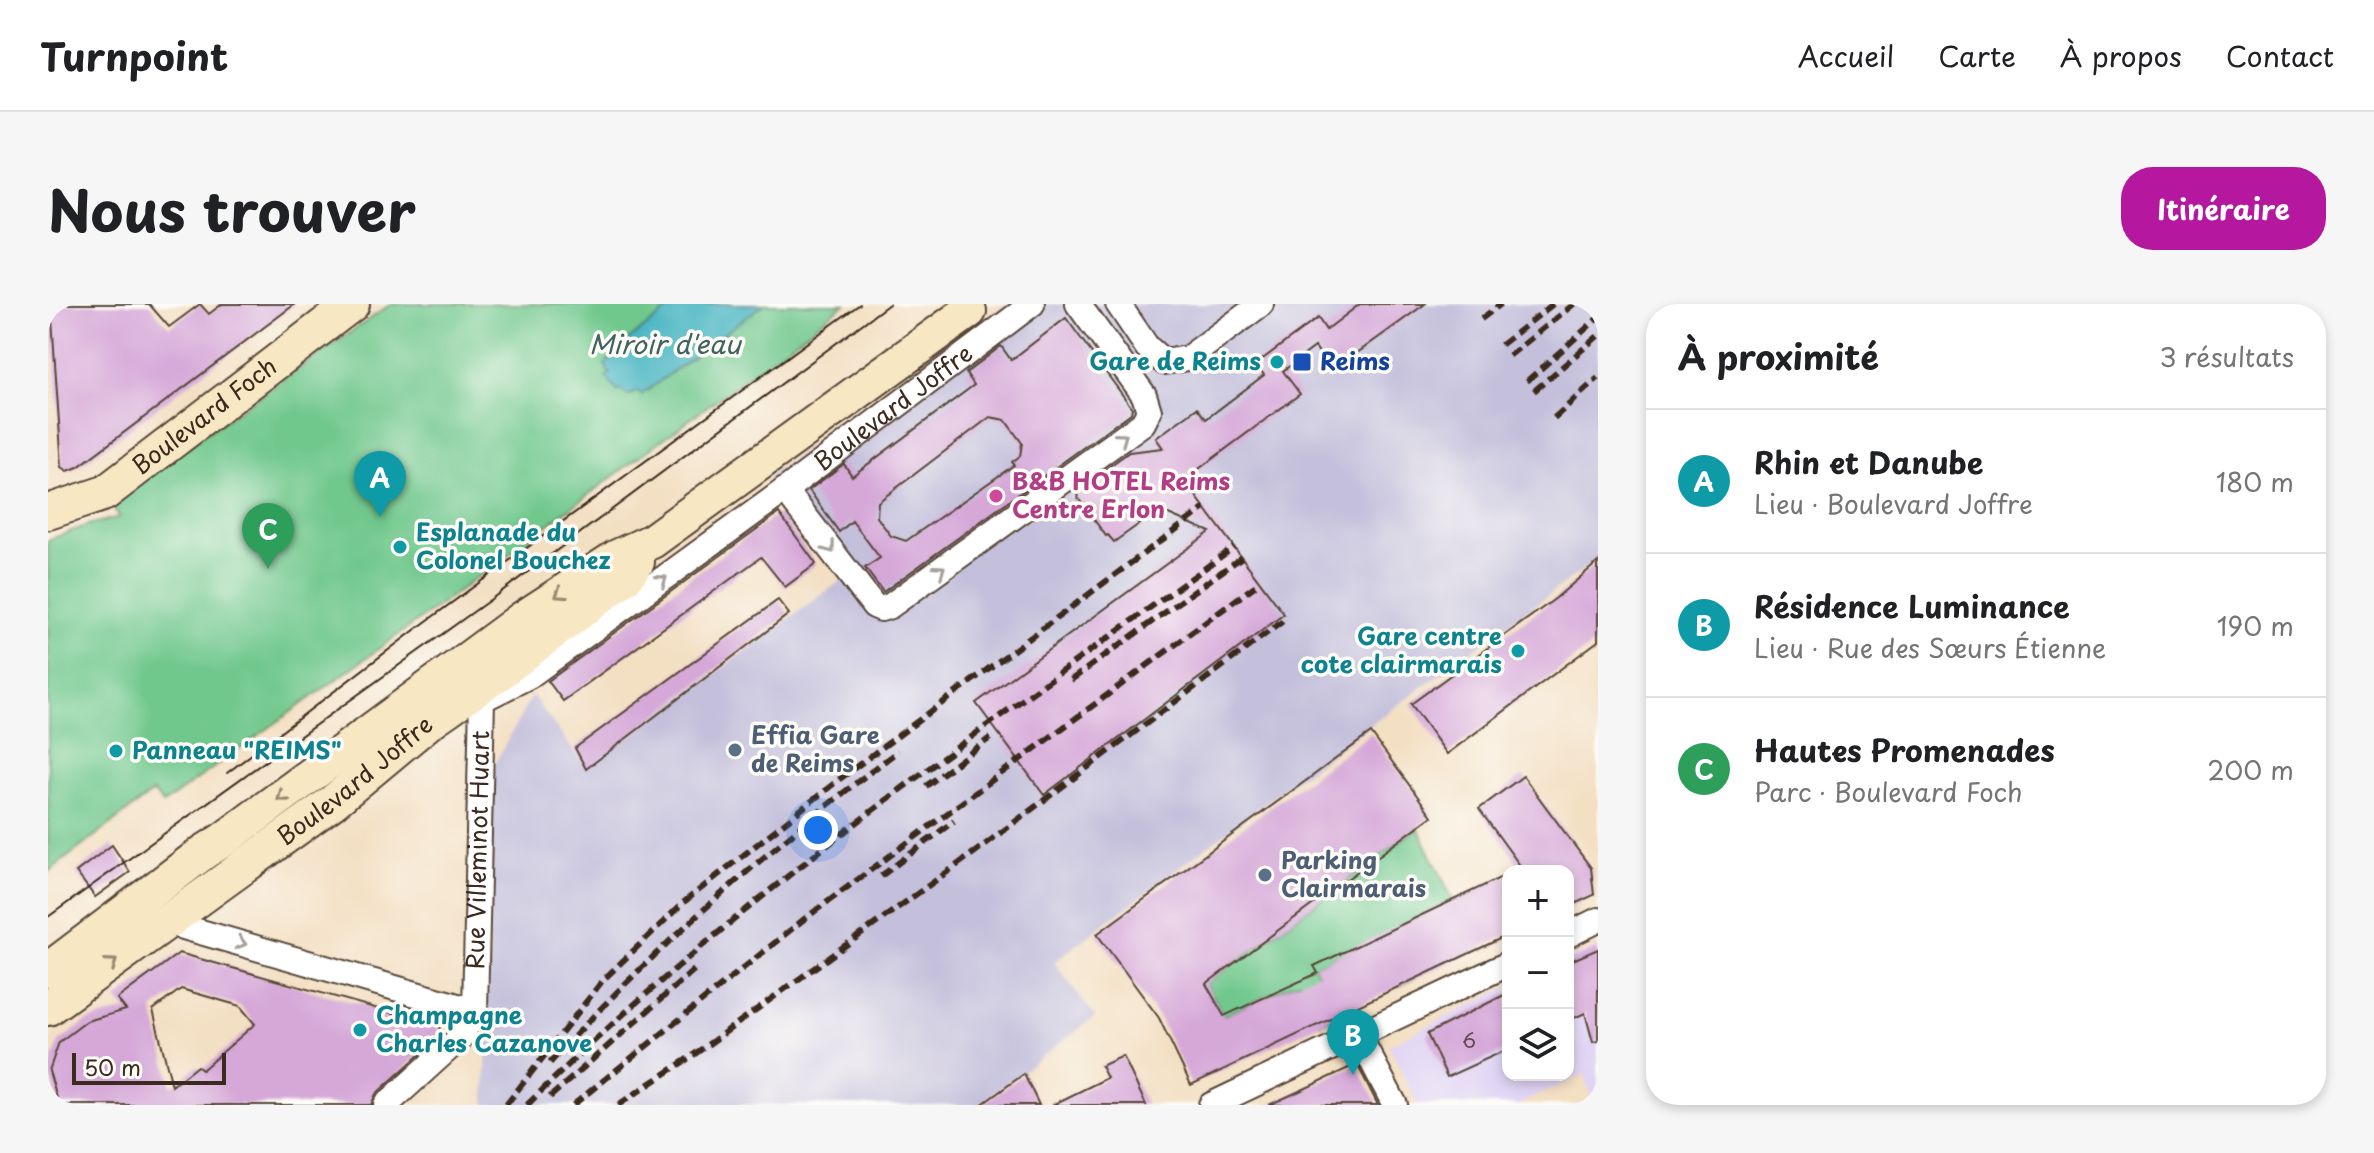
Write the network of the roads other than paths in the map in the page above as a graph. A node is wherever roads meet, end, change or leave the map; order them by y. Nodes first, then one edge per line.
1 (352, 304) edge
2 (1032, 304) edge
3 (1078, 304) edge
4 (1118, 304) edge
5 (1261, 304) edge
6 (969, 311) dead end
7 (785, 490) junction
8 (48, 512) edge
9 (652, 541) junction
10 (482, 699) junction
11 (429, 722) junction
12 (204, 852) junction
13 (1598, 920) edge
14 (166, 922) junction
15 (1574, 932) edge
16 (48, 948) edge
17 (1502, 967) edge
18 (48, 970) edge
19 (48, 1008) edge
20 (475, 1011) junction
21 (1359, 1036) junction
22 (386, 1105) edge
23 (1211, 1105) edge
24 (1395, 1105) edge

1 - 8 main road, Boulevard Foch
2 - 7 street, Boulevard Joffre
7 -> 3 street
4 - 5 street
6 - 9 main road, Boulevard Joffre
10 -> 7 street, Boulevard Joffre
9 - 11 main road, Boulevard Joffre
9 -> 12 main road, Boulevard Joffre
10 - 11 street, Boulevard Joffre
10 - 20 street, Rue Villeminot Huart
11 - 14 main road, Boulevard Joffre
12 - 16 main road
12 - 18 main road
13 - 15 street
19 -> 14 main road, Boulevard Joffre
14 -> 20 street
17 - 21 street
20 - 22 street
21 - 23 street
21 - 24 street

